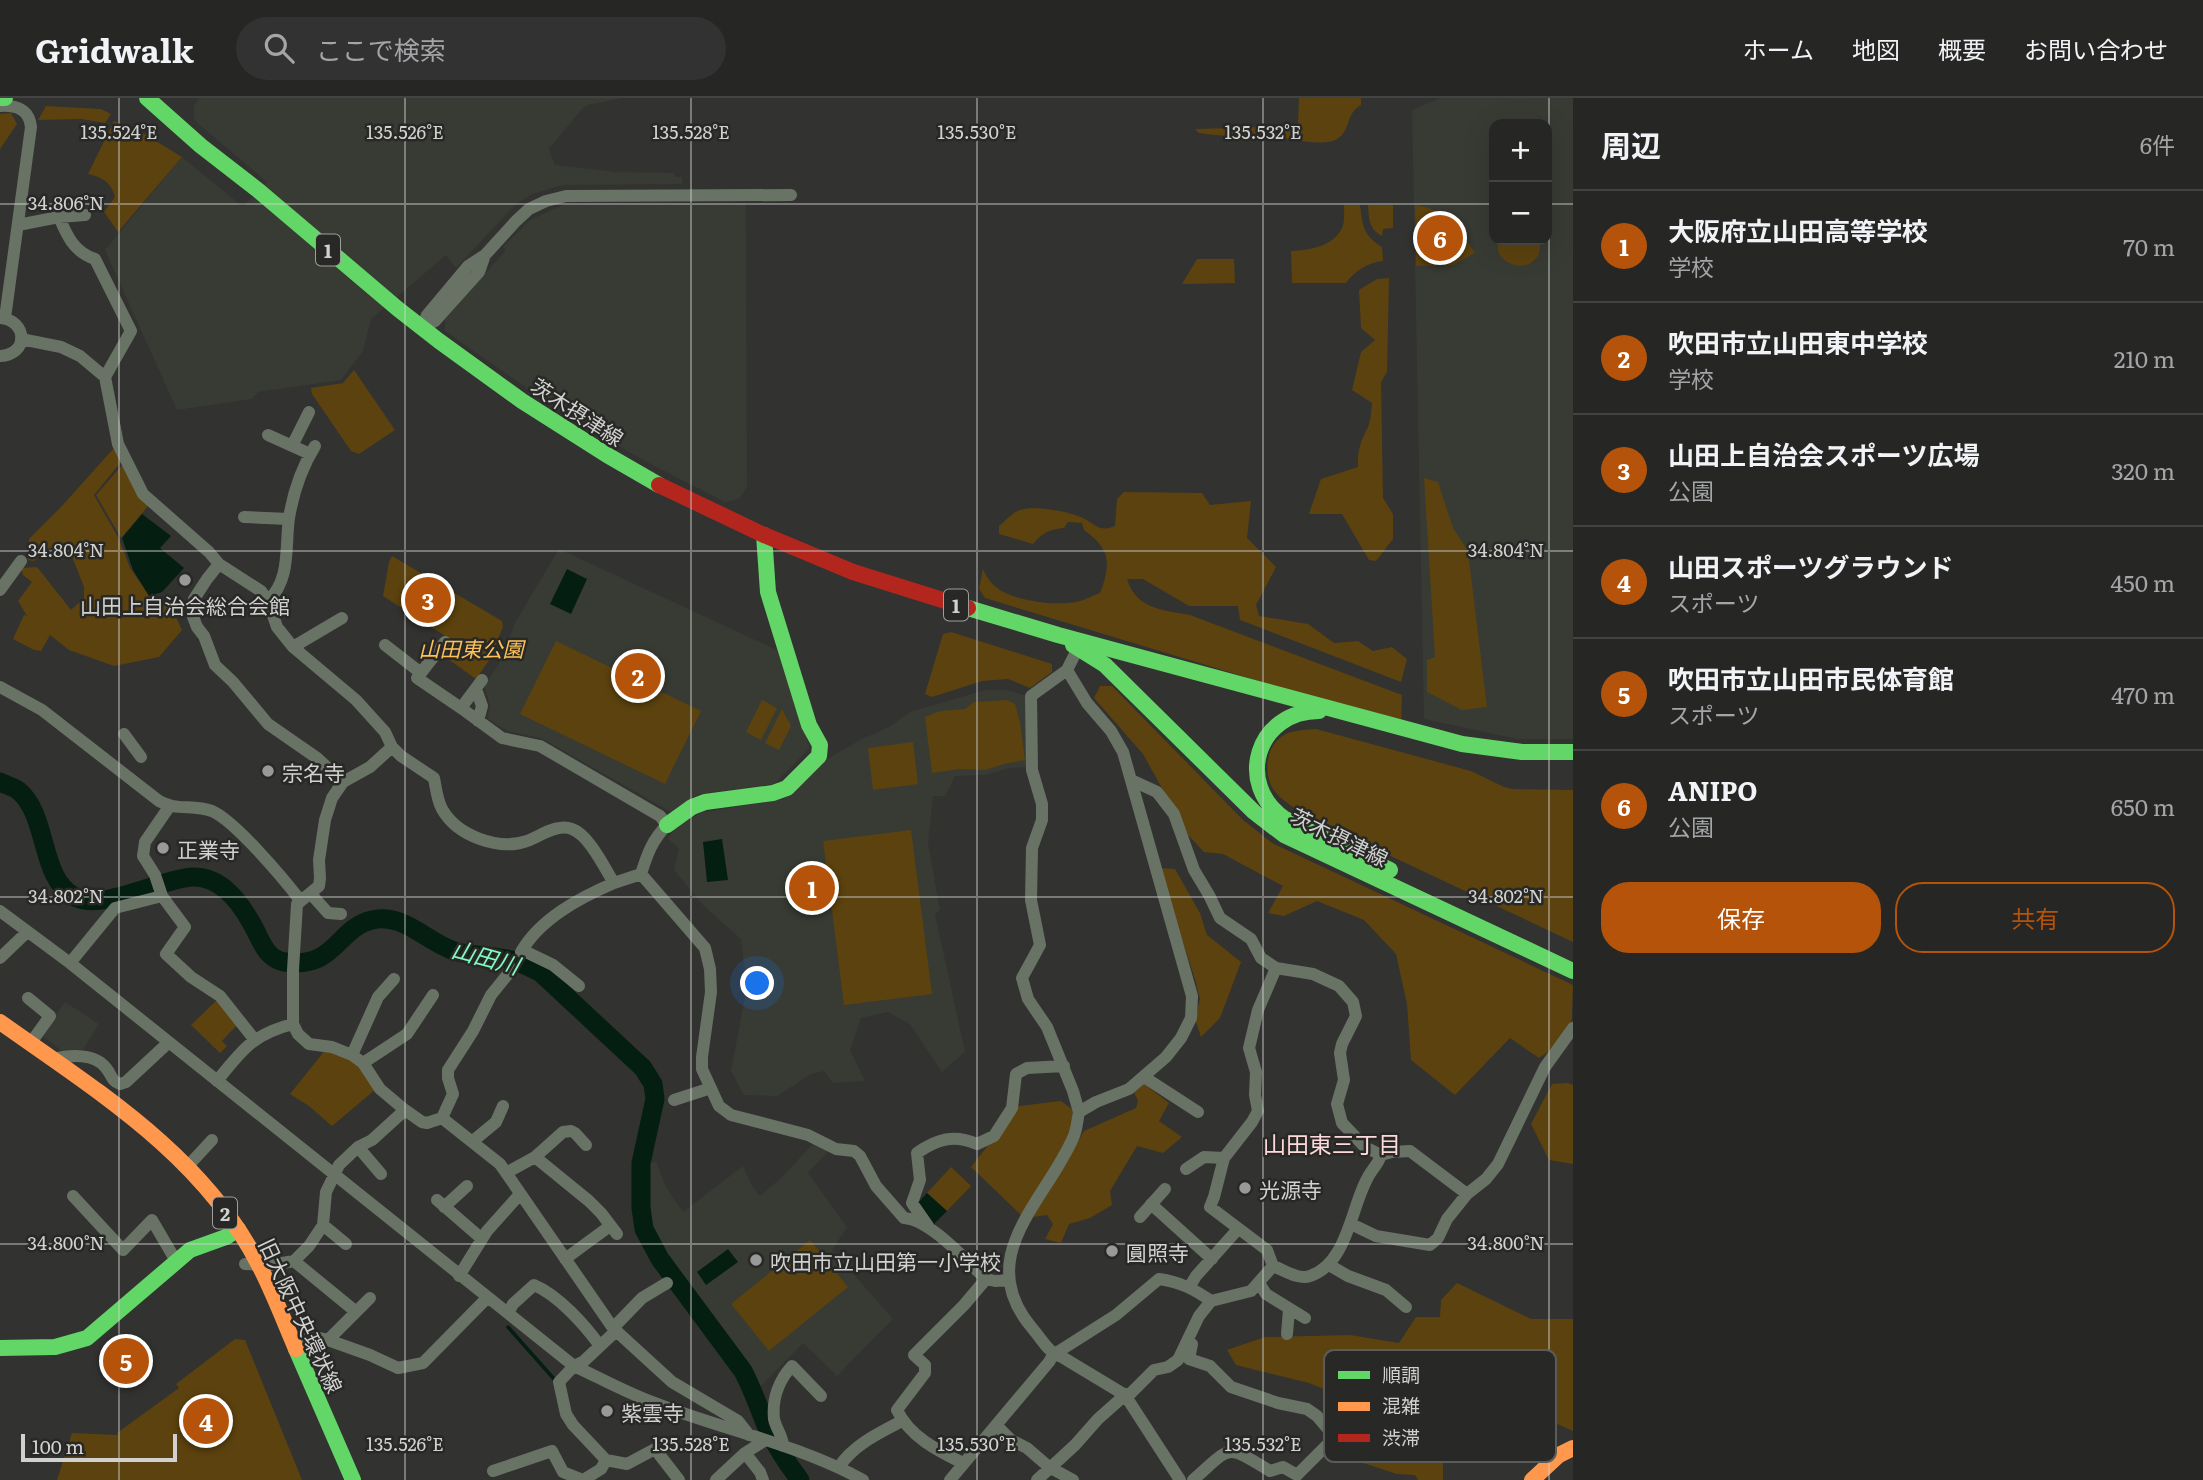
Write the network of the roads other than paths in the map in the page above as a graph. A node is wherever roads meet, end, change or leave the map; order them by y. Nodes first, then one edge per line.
1 (147, 98) edge
2 (0, 106) edge
3 (791, 195) dead end
4 (85, 215) dead end
5 (59, 217) junction
6 (18, 225) junction
7 (2, 318) edge
8 (422, 328) junction
9 (21, 339) junction
10 (0, 356) edge
11 (105, 377) junction
12 (309, 412) dead end
13 (268, 435) dead end
14 (292, 446) junction
15 (244, 517) dead end
16 (289, 519) junction
17 (764, 535) junction
18 (21, 561) dead end
19 (219, 564) junction
20 (0, 590) edge
21 (268, 601) junction
22 (342, 618) dead end
23 (1058, 635) junction
24 (445, 642) dead end
25 (385, 645) dead end
26 (293, 647) junction
27 (1078, 648) junction
28 (1066, 670) junction
29 (421, 673) junction
30 (0, 687) edge
31 (461, 708) junction
32 (1341, 712) junction
33 (478, 721) junction
34 (124, 734) dead end
35 (392, 747) junction
36 (1573, 752) edge
37 (141, 757) dead end
38 (1131, 780) junction
39 (343, 782) junction
40 (169, 807) junction
41 (667, 825) junction
42 (641, 874) junction
43 (614, 883) junction
44 (162, 896) junction
45 (305, 897) junction
46 (0, 911) edge
47 (341, 914) dead end
48 (26, 932) junction
49 (0, 958) edge
50 (1573, 958) edge
51 (70, 963) junction
52 (1276, 968) junction
53 (512, 969) dead end
54 (1573, 971) edge
55 (394, 979) dead end
56 (579, 986) dead end
57 (28, 998) dead end
58 (432, 1002) dead end
59 (0, 1022) edge
60 (293, 1024) junction
61 (1573, 1028) edge
62 (254, 1039) junction
63 (169, 1042) junction
64 (30, 1044) junction
65 (53, 1059) junction
66 (358, 1059) junction
67 (1064, 1066) junction
68 (1144, 1077) junction
69 (217, 1081) junction
70 (711, 1088) junction
71 (674, 1100) dead end
72 (503, 1106) dead end
73 (405, 1110) junction
74 (1079, 1112) junction
75 (1198, 1112) dead end
76 (442, 1118) junction
77 (212, 1140) dead end
78 (473, 1141) junction
79 (586, 1145) dead end
80 (358, 1147) junction
81 (1381, 1155) junction
82 (535, 1157) junction
83 (1224, 1158) junction
84 (187, 1167) junction
85 (1186, 1169) dead end
86 (506, 1173) junction
87 (381, 1174) dead end
88 (335, 1175) junction
89 (467, 1186) dead end
90 (1165, 1189) dead end
91 (520, 1194) junction
92 (1467, 1194) junction
93 (73, 1196) dead end
94 (1152, 1204) junction
95 (1140, 1217) dead end
96 (1351, 1224) junction
97 (323, 1225) junction
98 (928, 1226) junction
99 (238, 1229) junction
100 (1238, 1229) junction
101 (482, 1239) junction
102 (346, 1244) dead end
103 (1212, 1258) junction
104 (565, 1259) junction
105 (176, 1261) junction
106 (294, 1261) junction
107 (252, 1264) junction
108 (1329, 1265) junction
109 (1273, 1266) junction
110 (459, 1276) junction
111 (986, 1279) junction
112 (1009, 1280) junction
113 (667, 1283) dead end
114 (1259, 1283) junction
115 (1190, 1286) junction
116 (370, 1298) dead end
117 (487, 1298) junction
118 (1211, 1301) junction
119 (1406, 1307) dead end
120 (1289, 1309) junction
121 (355, 1311) junction
122 (508, 1313) junction
123 (1304, 1318) dead end
124 (615, 1330) junction
125 (1192, 1333) junction
126 (1287, 1334) dead end
127 (293, 1338) junction
128 (328, 1340) junction
129 (600, 1346) junction
130 (2, 1352) edge
131 (1052, 1355) junction
132 (574, 1366) junction
133 (1125, 1395) junction
134 (821, 1396) dead end
135 (902, 1421) junction
136 (1324, 1424) edge
137 (996, 1425) junction
138 (749, 1435) junction
139 (764, 1441) junction
140 (784, 1445) junction
141 (1324, 1448) edge
142 (1573, 1448) edge
143 (746, 1453) junction
144 (1556, 1458) edge
145 (1551, 1462) edge
146 (963, 1464) junction
147 (839, 1467) junction
148 (1048, 1467) junction
149 (605, 1470) edge
150 (493, 1471) dead end
151 (353, 1480) edge
152 (678, 1480) edge
153 (716, 1480) edge
154 (763, 1480) edge
155 (863, 1480) edge
156 (950, 1480) edge
157 (1037, 1480) edge
158 (1073, 1480) edge
159 (1180, 1480) edge
160 (1193, 1480) edge
161 (1532, 1480) edge

1 - 8 main road, 茨木摂津線 / 1
2 - 6 street
3 - 8 street
4 - 5 street
5 - 6 street
5 - 11 street
6 - 7 street
7 - 9 street
8 - 17 main road, 茨木摂津線 / 1
9 - 10 street
9 - 11 street
11 - 19 street
12 - 14 street
13 - 14 street
14 - 16 street
15 - 16 street
16 - 21 street
17 - 23 main road, 茨木摂津線 / 1
17 - 41 main road
18 - 20 street
19 - 21 street
19 - 39 street
21 - 26 street
22 - 26 street
23 - 27 main road, 茨木摂津線 / 1
23 - 32 main road, 茨木摂津線 / 1
24 - 29 street
25 - 29 street
26 - 35 street
27 - 28 street
27 - 54 main road, 茨木摂津線 / 1
28 - 38 street
28 - 67 street
29 - 31 street
30 - 40 street
31 - 33 street
31 - 33 street
32 - 36 main road, 茨木摂津線 / 1
32 - 50 main road, 茨木摂津線 / 1
33 - 41 street
34 - 37 street
35 - 39 street
35 - 43 street
38 - 52 street
38 - 68 street
39 - 45 street
40 - 44 street
40 - 45 street
41 - 42 street
42 - 43 street
42 - 70 street
43 - 56 street
44 - 51 street
44 - 62 street
45 - 47 street
45 - 60 street
46 - 48 street
48 - 49 street
48 - 51 street
51 - 63 street
52 - 81 street
52 - 83 street
53 - 76 street
55 - 66 street
57 - 64 street
58 - 66 street
59 - 64 main road, 旧大阪中央環状線 / 2
60 - 62 street
60 - 66 street
61 - 92 street
62 - 69 street
63 - 65 street
63 - 69 street
64 - 65 main road, 旧大阪中央環状線 / 2
65 - 84 main road, 旧大阪中央環状線 / 2
66 - 73 street
67 - 74 street
67 - 98 street
68 - 74 street
68 - 75 street
69 - 88 street
70 - 71 street
70 - 98 street
72 - 78 street
73 - 76 street
73 - 80 street
74 - 112 street
76 - 78 street
77 - 84 street
78 - 86 street
79 - 82 street
80 - 87 street
80 - 88 street
81 - 92 street
81 - 96 street
82 - 86 street
82 - 104 street
83 - 85 street
83 - 100 street
84 - 99 main road, 旧大阪中央環状線 / 2
86 - 91 street
88 - 97 street
88 - 110 street
89 - 101 street
90 - 94 street
91 - 101 street
91 - 104 street
92 - 96 street
93 - 105 street
94 - 95 street
94 - 103 street
96 - 108 street
97 - 102 street
97 - 106 street
98 - 111 street
99 - 105 main road
99 - 107 main road, 旧大阪中央環状線 / 2
100 - 103 street
100 - 109 street
101 - 110 street
103 - 115 street
104 - 124 street
105 - 130 main road
106 - 107 street
106 - 121 street
107 - 127 main road, 旧大阪中央環状線 / 2
108 - 109 street
108 - 119 street
109 - 114 street
110 - 117 street
111 - 112 street
111 - 135 street
112 - 131 street
113 - 124 street
114 - 118 street
114 - 120 street
115 - 118 street
115 - 131 street
116 - 121 street
117 - 122 street
117 - 128 street
118 - 125 street
120 - 123 street
120 - 126 street
121 - 128 street
122 - 129 street
122 - 132 street
124 - 129 street
124 - 138 street
125 - 133 street
125 - 136 street
127 - 128 street
127 - 151 main road, 旧大阪中央環状線 / 2
129 - 132 street
131 - 133 street
131 - 137 street
132 - 138 street
132 - 149 street
133 - 148 street
133 - 159 street
134 - 140 street
135 - 146 street
135 - 147 street
137 - 146 street
137 - 148 street
138 - 139 street
139 - 140 street
139 - 143 street
140 - 147 street
141 - 160 street
142 - 144 main road
143 - 153 street
143 - 154 street
145 - 161 main road
146 - 156 street
147 - 155 street
148 - 157 street
148 - 158 street
149 - 150 street
149 - 152 street

